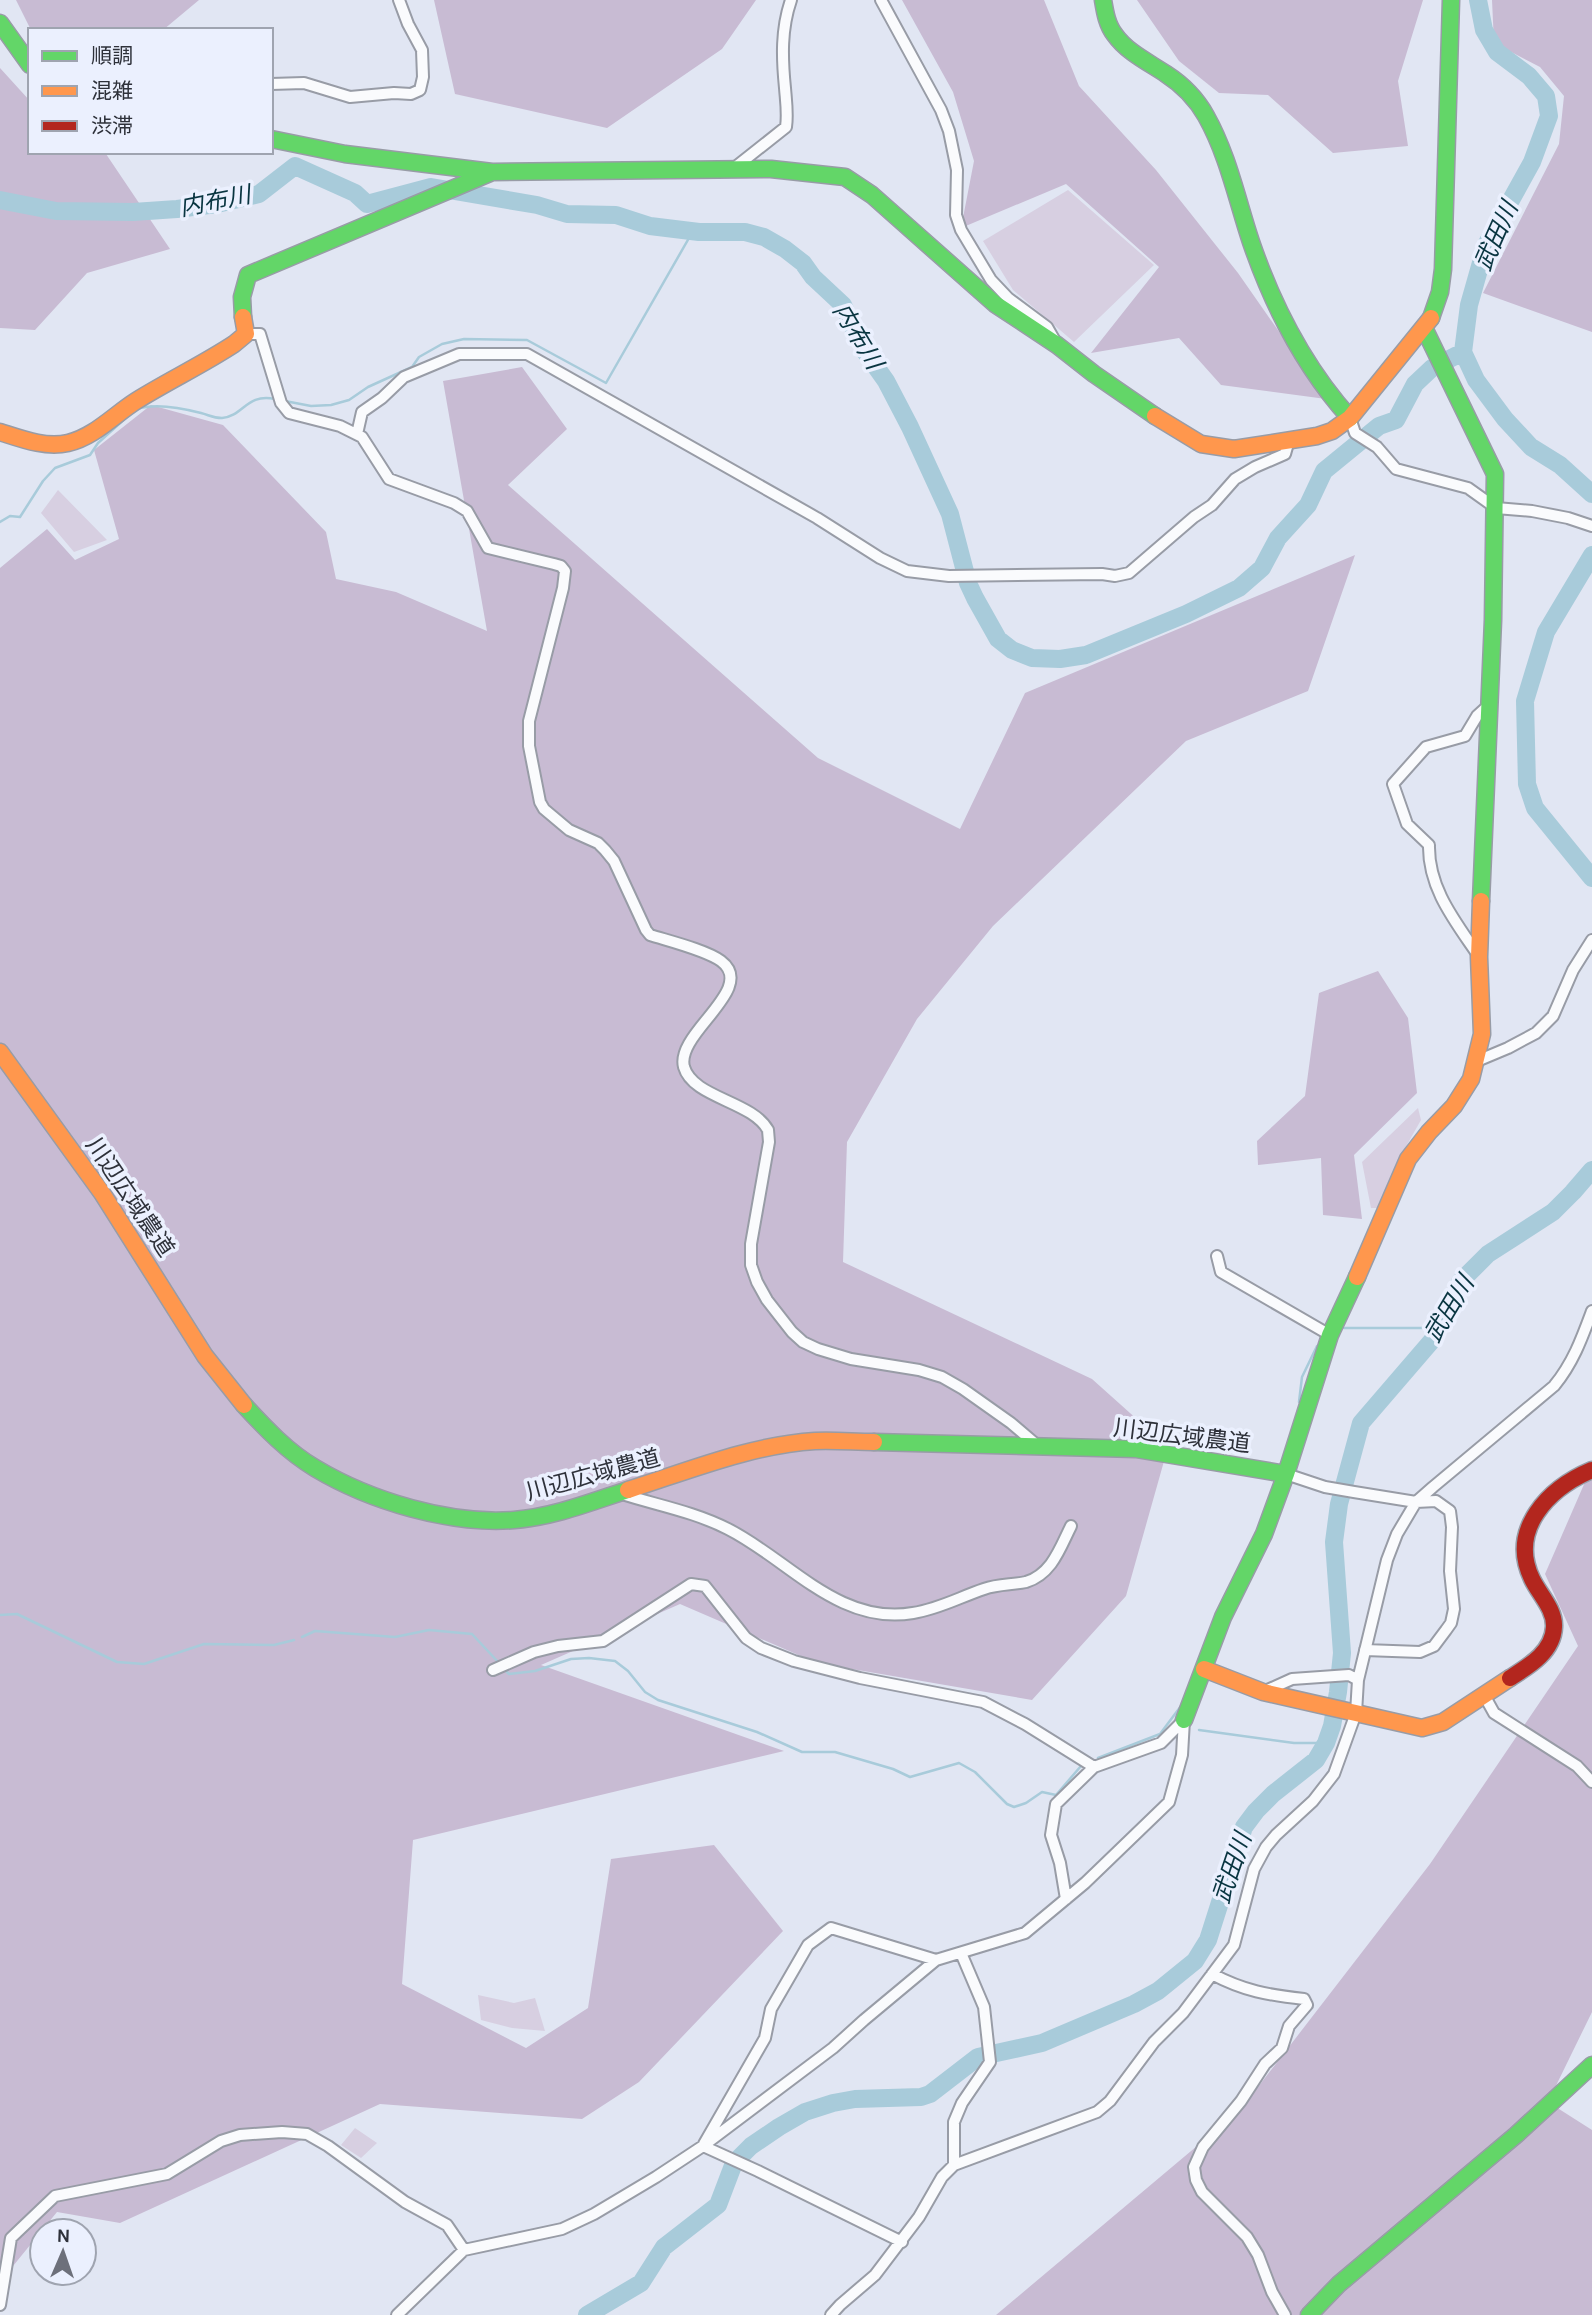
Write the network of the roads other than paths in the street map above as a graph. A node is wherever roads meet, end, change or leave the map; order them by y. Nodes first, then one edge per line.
1 (399, 0) edge
2 (790, 0) edge
3 (881, 0) edge
4 (1103, 0) edge
5 (1451, 0) edge
6 (0, 23) edge
7 (28, 62) edge
8 (273, 84) edge
9 (273, 139) edge
10 (732, 170) junction
11 (492, 172) junction
12 (246, 334) junction
13 (1426, 334) junction
14 (1057, 345) junction
15 (1352, 426) junction
16 (0, 432) edge
17 (357, 434) junction
18 (1289, 440) junction
19 (1496, 508) junction
20 (1586, 525) edge
21 (1488, 706) junction
22 (1592, 940) edge
23 (1479, 957) junction
24 (0, 1052) edge
25 (1477, 1061) junction
26 (1217, 1256) dead end
27 (1592, 1311) edge
28 (1330, 1335) junction
29 (1038, 1446) junction
30 (1592, 1471) edge
31 (1286, 1474) junction
32 (622, 1494) junction
33 (1416, 1502) junction
34 (1071, 1526) dead end
35 (1365, 1650) junction
36 (1204, 1669) junction
37 (493, 1670) dead end
38 (1354, 1677) junction
39 (1263, 1692) junction
40 (1484, 1695) junction
41 (1352, 1712) junction
42 (1184, 1720) junction
43 (1094, 1767) junction
44 (1592, 1782) edge
45 (1066, 1899) junction
46 (961, 1953) junction
47 (936, 1960) junction
48 (1212, 1974) junction
49 (1592, 2065) edge
50 (703, 2146) junction
51 (954, 2165) junction
52 (902, 2242) junction
53 (464, 2250) junction
54 (0, 2305) edge
55 (397, 2315) edge
56 (831, 2315) edge
57 (1285, 2315) edge
58 (1309, 2315) edge

1 - 8 street
2 - 10 street
3 - 14 street
4 - 15 street
5 - 13 street
6 - 7 street
9 - 11 street
10 - 11 street
10 - 14 street
11 - 12 street
12 - 16 street
12 - 17 street
13 - 15 street
13 - 19 street
14 - 18 street
15 - 18 street
15 - 19 street
17 - 18 street
17 - 29 street
19 - 20 street
19 - 21 street
21 - 23 street
21 - 23 street
22 - 25 street
23 - 25 street
24 - 32 street, 川辺広域農道
25 - 28 street
26 - 28 street
27 - 33 street
28 - 31 street
29 - 31 street, 川辺広域農道
29 - 32 street, 川辺広域農道
30 - 40 street
31 - 33 street
31 - 36 street
32 - 34 street
33 - 35 street
33 - 35 street
35 - 38 street
36 - 39 street
36 - 42 street
37 - 43 street
38 - 39 street
38 - 41 street
39 - 41 street
40 - 41 street
40 - 44 street
41 - 48 street
42 - 43 street
42 - 45 street
43 - 45 street
45 - 46 street
46 - 47 street
46 - 51 street
47 - 50 street
47 - 50 street
48 - 51 street
48 - 57 street
49 - 58 street
50 - 52 street
50 - 53 street
51 - 52 street
52 - 56 street
53 - 54 street
53 - 55 street

